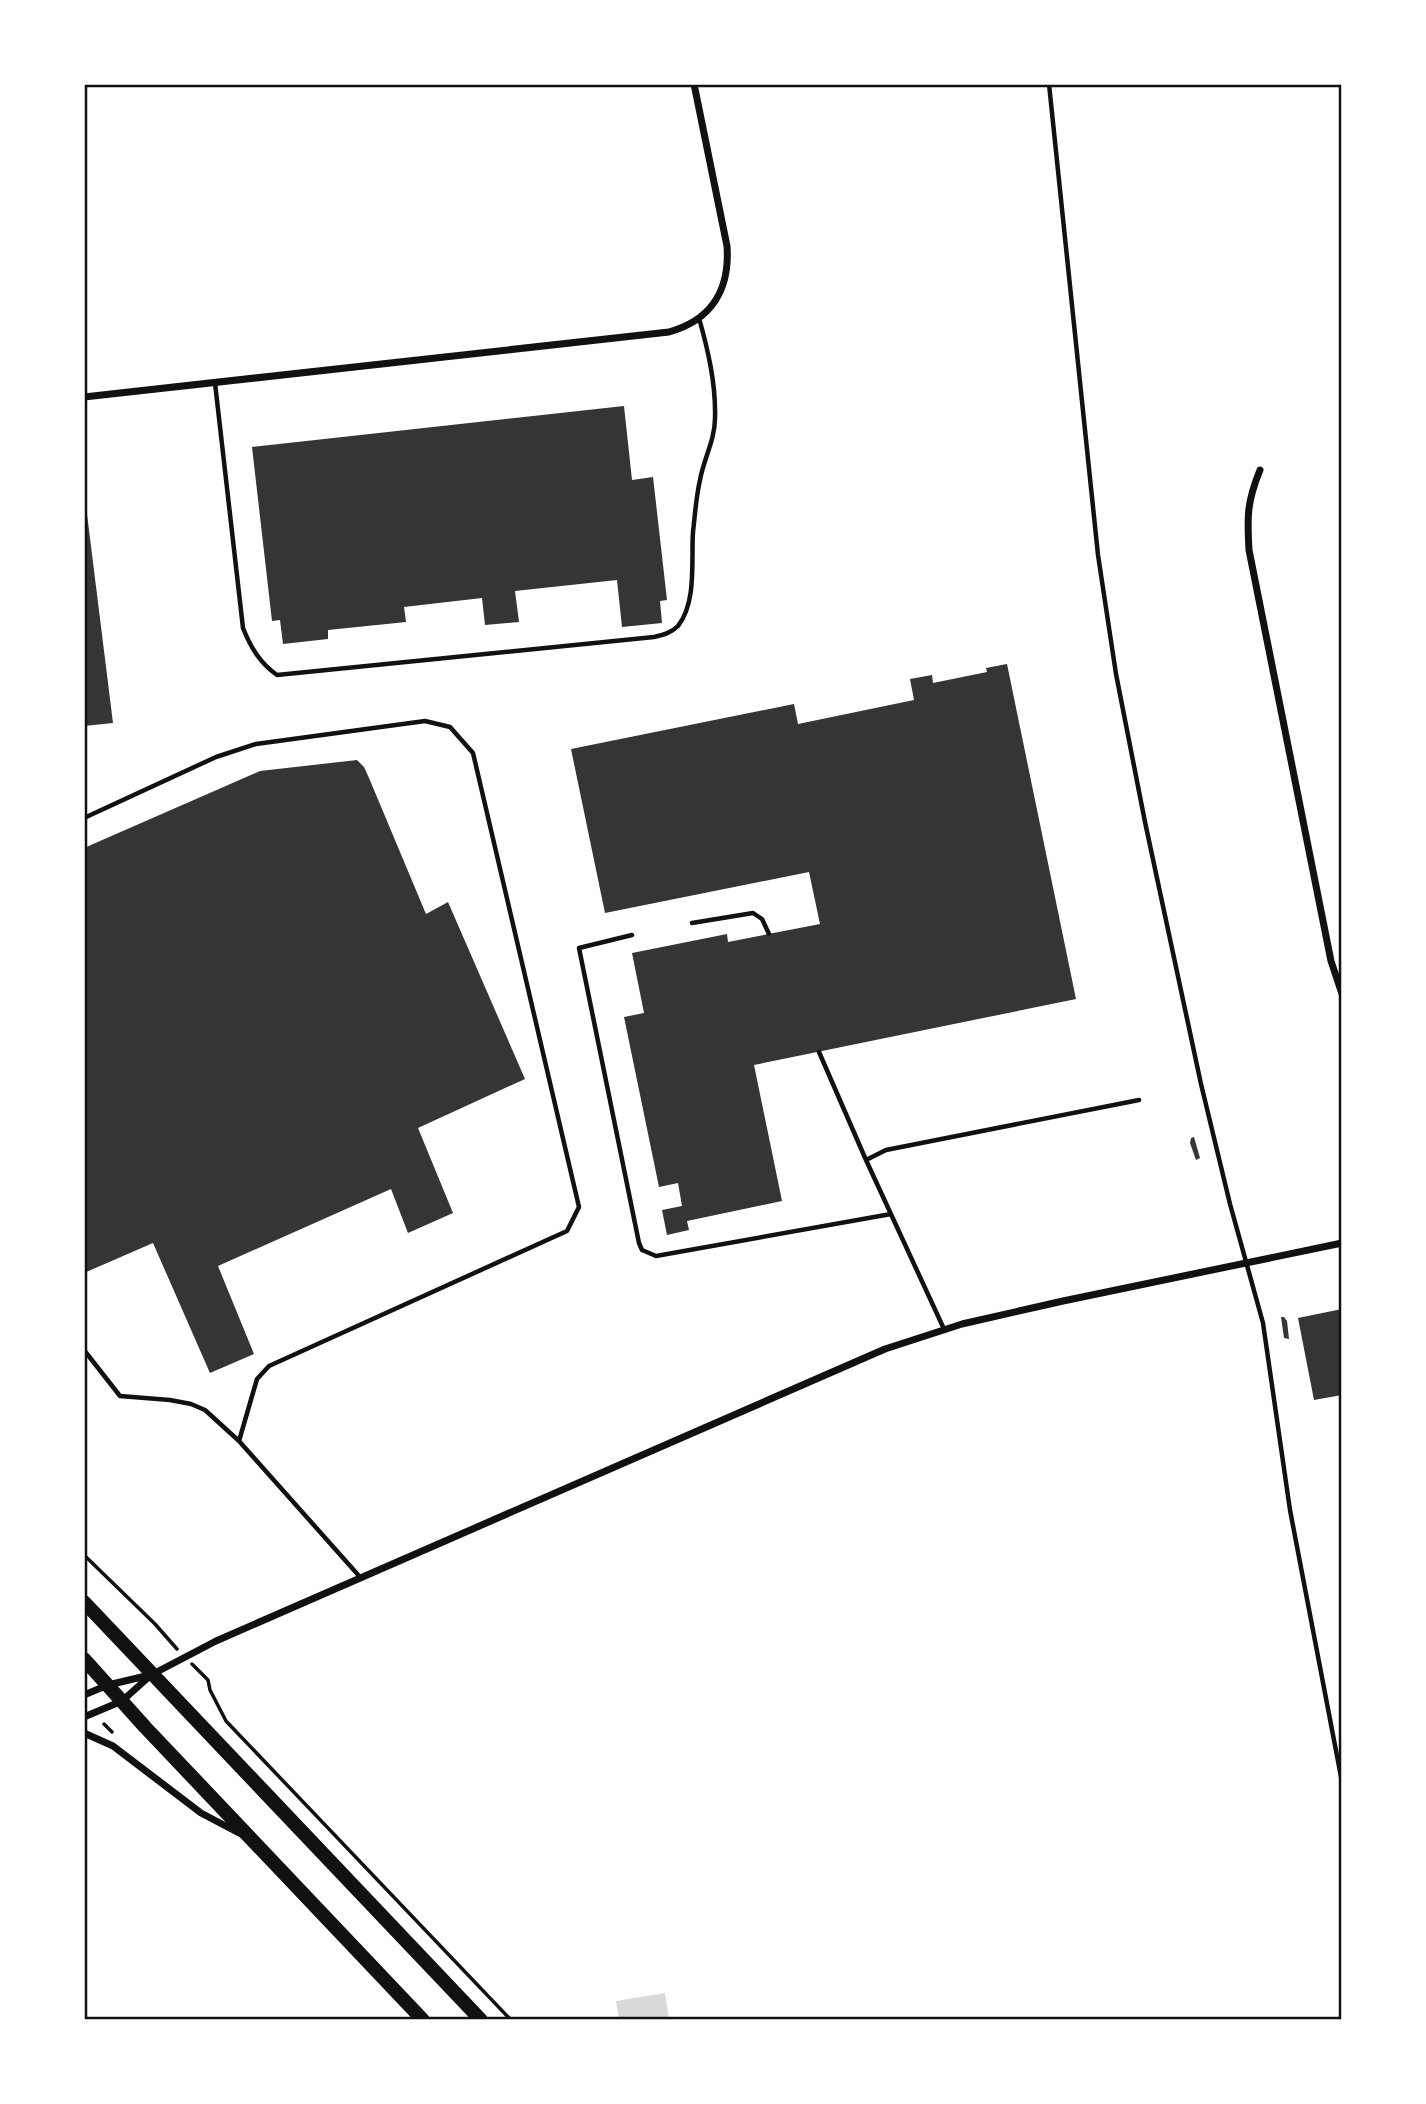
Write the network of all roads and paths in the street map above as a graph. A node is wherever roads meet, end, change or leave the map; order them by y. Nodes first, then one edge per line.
1 (694, 84) edge
2 (1049, 84) edge
3 (699, 318) junction
4 (215, 383) junction
5 (84, 397) edge
6 (1260, 470) dead end
7 (84, 818) edge
8 (692, 923) dead end
9 (769, 934) dead end
10 (632, 935) dead end
11 (1342, 994) edge
12 (819, 1052) dead end
13 (1139, 1100) dead end
14 (866, 1160) junction
15 (891, 1214) junction
16 (1342, 1243) edge
17 (1246, 1263) junction
18 (945, 1330) junction
19 (84, 1350) edge
20 (239, 1441) junction
21 (84, 1555) edge
22 (360, 1577) junction
23 (84, 1602) edge
24 (184, 1656) junction
25 (84, 1659) edge
26 (151, 1675) junction
27 (108, 1685) junction
28 (84, 1695) edge
29 (122, 1701) junction
30 (84, 1717) edge
31 (84, 1732) edge
32 (1342, 1782) edge
33 (252, 1839) junction
34 (423, 2020) edge
35 (481, 2020) edge
36 (512, 2020) edge

1 - 3 street
2 - 17 lane
3 - 4 street
3 - 4 lane
4 - 5 street
6 - 11 street
7 - 20 lane
8 - 9 lane
10 - 15 lane
12 - 14 lane
13 - 14 lane
14 - 15 lane
15 - 18 lane
16 - 17 street
17 - 18 street
17 - 32 lane
18 - 22 street
19 - 20 lane
20 - 22 lane
21 - 24 path
22 - 24 street
23 - 26 highway
24 - 26 street
24 - 36 path
25 - 27 highway
26 - 27 street
26 - 29 street
26 - 35 highway
27 - 28 street
27 - 29 highway
29 - 30 street
29 - 33 highway
31 - 33 street
33 - 34 highway

